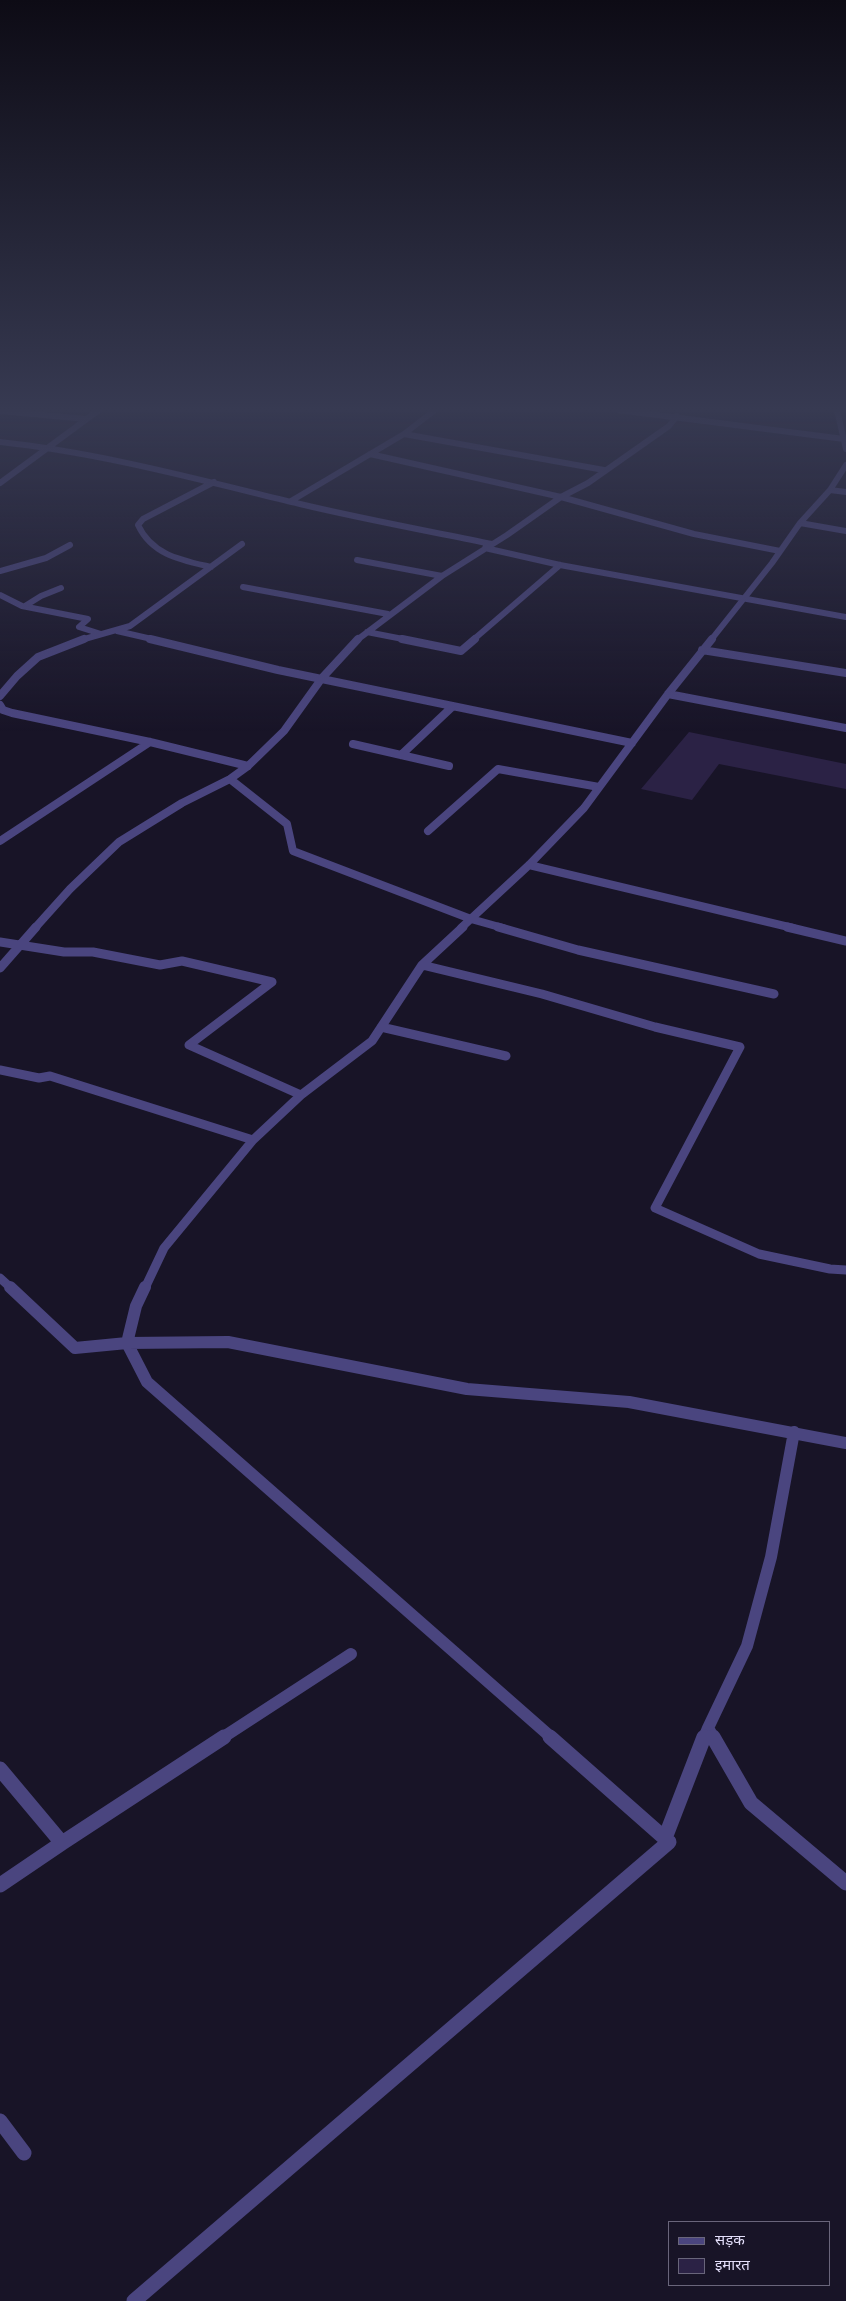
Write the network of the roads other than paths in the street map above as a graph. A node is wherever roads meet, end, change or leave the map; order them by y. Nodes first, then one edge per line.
1 (146, 517) edge
2 (363, 517) edge
3 (531, 517) edge
4 (634, 517) edge
5 (805, 517) edge
6 (800, 523) junction
7 (846, 531) edge
8 (70, 544) dead end
9 (242, 544) dead end
10 (489, 546) junction
11 (780, 552) junction
12 (357, 560) dead end
13 (560, 565) junction
14 (211, 568) junction
15 (0, 571) edge
16 (442, 576) junction
17 (243, 587) dead end
18 (61, 588) dead end
19 (0, 595) edge
20 (742, 599) junction
21 (25, 606) junction
22 (388, 614) junction
23 (846, 617) edge
24 (117, 631) junction
25 (367, 632) junction
26 (102, 634) junction
27 (702, 650) junction
28 (846, 673) edge
29 (322, 678) junction
30 (668, 694) junction
31 (0, 696) edge
32 (0, 705) edge
33 (452, 708) junction
34 (846, 728) edge
35 (150, 742) junction
36 (632, 743) junction
37 (353, 744) dead end
38 (402, 755) junction
39 (248, 766) junction
40 (449, 766) dead end
41 (230, 779) junction
42 (599, 787) junction
43 (428, 831) dead end
44 (0, 841) edge
45 (529, 865) junction
46 (471, 919) junction
47 (846, 941) edge
48 (0, 942) edge
49 (19, 945) junction
50 (422, 964) junction
51 (0, 968) edge
52 (774, 994) dead end
53 (381, 1027) junction
54 (506, 1056) dead end
55 (0, 1070) edge
56 (301, 1094) junction
57 (253, 1140) junction
58 (846, 1270) edge
59 (0, 1278) edge
60 (127, 1342) junction
61 (794, 1432) junction
62 (846, 1443) edge
63 (350, 1654) dead end
64 (708, 1728) junction
65 (0, 1769) edge
66 (665, 1838) junction
67 (62, 1842) junction
68 (846, 1883) edge
69 (0, 1884) edge
70 (0, 2121) edge
71 (24, 2153) dead end
72 (134, 2301) edge

1 - 14 street
2 - 10 street
3 - 10 street
4 - 11 street
5 - 6 street
6 - 7 street
6 - 11 street
8 - 15 street
9 - 14 street
10 - 13 street
10 - 16 street
11 - 20 street
12 - 16 street
13 - 20 street
13 - 25 street
14 - 24 street
16 - 22 street
17 - 22 street
18 - 21 street
19 - 21 street
20 - 23 street
20 - 27 street
21 - 26 street
22 - 25 street
24 - 26 street
24 - 29 street
25 - 29 street
26 - 31 street
27 - 28 street
27 - 30 street
29 - 33 street
29 - 39 street
30 - 34 street
30 - 36 street
32 - 35 street
33 - 36 street
33 - 38 street
35 - 39 street
35 - 44 street
36 - 42 street
37 - 38 street
38 - 40 street
39 - 41 street
41 - 46 street
41 - 49 street
42 - 43 street
42 - 45 street
45 - 46 street
45 - 47 street
46 - 50 street
46 - 52 street
48 - 49 street
49 - 51 street
49 - 56 street
50 - 53 street
50 - 58 street
53 - 54 street
53 - 56 street
55 - 57 street
56 - 57 street
57 - 60 street
59 - 60 street
60 - 61 street
60 - 66 street
61 - 62 street
61 - 64 street
63 - 67 street
64 - 66 street
64 - 68 street
65 - 67 street
66 - 72 street
67 - 69 street
70 - 71 street

